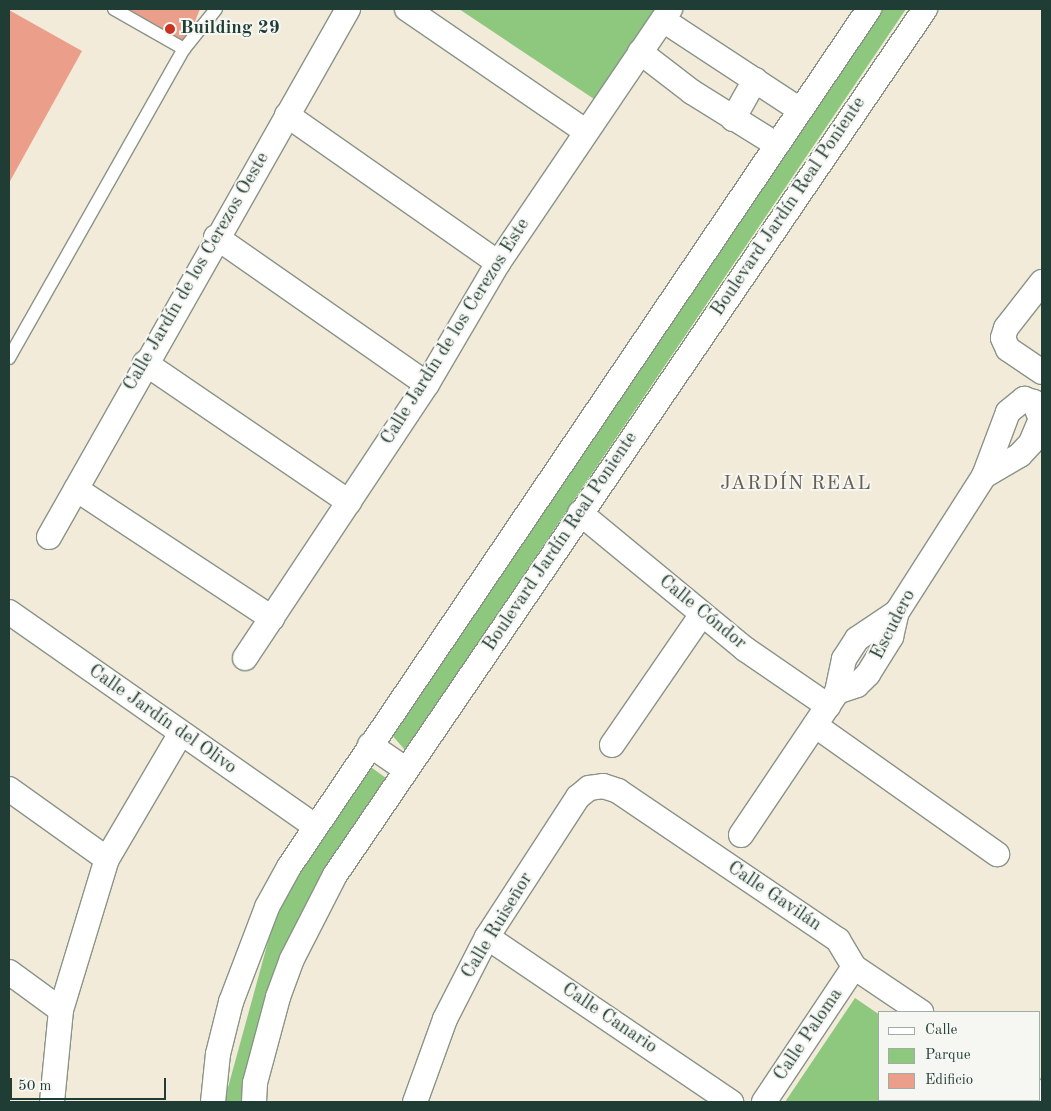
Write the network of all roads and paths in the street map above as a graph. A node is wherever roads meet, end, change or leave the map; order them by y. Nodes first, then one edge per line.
1 (117, 9) edge
2 (216, 9) edge
3 (348, 9) edge
4 (407, 9) edge
5 (869, 9) edge
6 (926, 9) edge
7 (666, 14) edge
8 (184, 49) junction
9 (640, 52) junction
10 (755, 80) junction
11 (800, 110) junction
12 (287, 115) junction
13 (733, 119) junction
14 (585, 131) junction
15 (777, 145) junction
16 (216, 237) junction
17 (498, 263) junction
18 (1042, 282) edge
19 (9, 358) edge
20 (145, 363) junction
21 (1042, 372) edge
22 (427, 384) junction
23 (984, 476) dead end
24 (76, 489) junction
25 (349, 502) junction
26 (580, 513) junction
27 (49, 537) dead end
28 (9, 614) edge
29 (702, 614) junction
30 (272, 618) junction
31 (245, 658) dead end
32 (832, 699) junction
33 (816, 726) junction
34 (181, 733) junction
35 (370, 745) junction
36 (612, 745) dead end
37 (405, 769) junction
38 (9, 789) edge
39 (618, 791) joint
40 (315, 826) junction
41 (741, 834) dead end
42 (997, 854) dead end
43 (107, 859) junction
44 (487, 937) junction
45 (854, 967) junction
46 (9, 972) edge
47 (61, 1010) junction
48 (920, 1011) edge
49 (416, 1101) edge
50 (52, 1102) edge
51 (213, 1102) edge
52 (254, 1102) edge
53 (732, 1102) edge
54 (764, 1102) edge

1 - 8 lane
2 - 8 lane
3 - 12 street, Calle Jardín de los Cerezos Oeste
4 - 14 street
5 - 11 street
6 - 26 street, Boulevard Jardín Real Poniente
7 - 9 street, Calle Jardín de los Cerezos Este
7 - 10 street
8 - 19 lane
9 - 13 street
9 - 14 street, Calle Jardín de los Cerezos Este
10 - 11 street
10 - 13 street
11 - 15 street
12 - 16 street, Calle Jardín de los Cerezos Oeste
12 - 17 street
13 - 15 street
14 - 17 street, Calle Jardín de los Cerezos Este
15 - 35 street
16 - 20 street, Calle Jardín de los Cerezos Oeste
16 - 22 street
17 - 22 street, Calle Jardín de los Cerezos Este
18 - 21 street
20 - 24 street, Calle Jardín de los Cerezos Oeste
20 - 25 street
22 - 25 street, Calle Jardín de los Cerezos Este
23 - 32 street, Escudero
24 - 27 street, Calle Jardín de los Cerezos Oeste
24 - 30 street
25 - 30 street, Calle Jardín de los Cerezos Este
26 - 29 street, Calle Cóndor
26 - 37 street, Boulevard Jardín Real Poniente
28 - 34 street, Calle Jardín del Olivo
29 - 32 street, Calle Cóndor
29 - 36 street
30 - 31 street, Calle Jardín de los Cerezos Este
32 - 33 street
33 - 41 street
33 - 42 street
34 - 40 street, Calle Jardín del Olivo
34 - 43 street
35 - 37 street
35 - 40 street
37 - 52 street, Boulevard Jardín Real Poniente
38 - 43 street
39 - 44 street, Calle Ruiseñor
39 - 45 street, Calle Gavilán
40 - 51 street
43 - 47 street
44 - 49 street, Calle Ruiseñor
44 - 53 street, Calle Canario
45 - 48 street, Calle Gavilán
45 - 54 street, Calle Paloma
46 - 47 street
47 - 50 street

